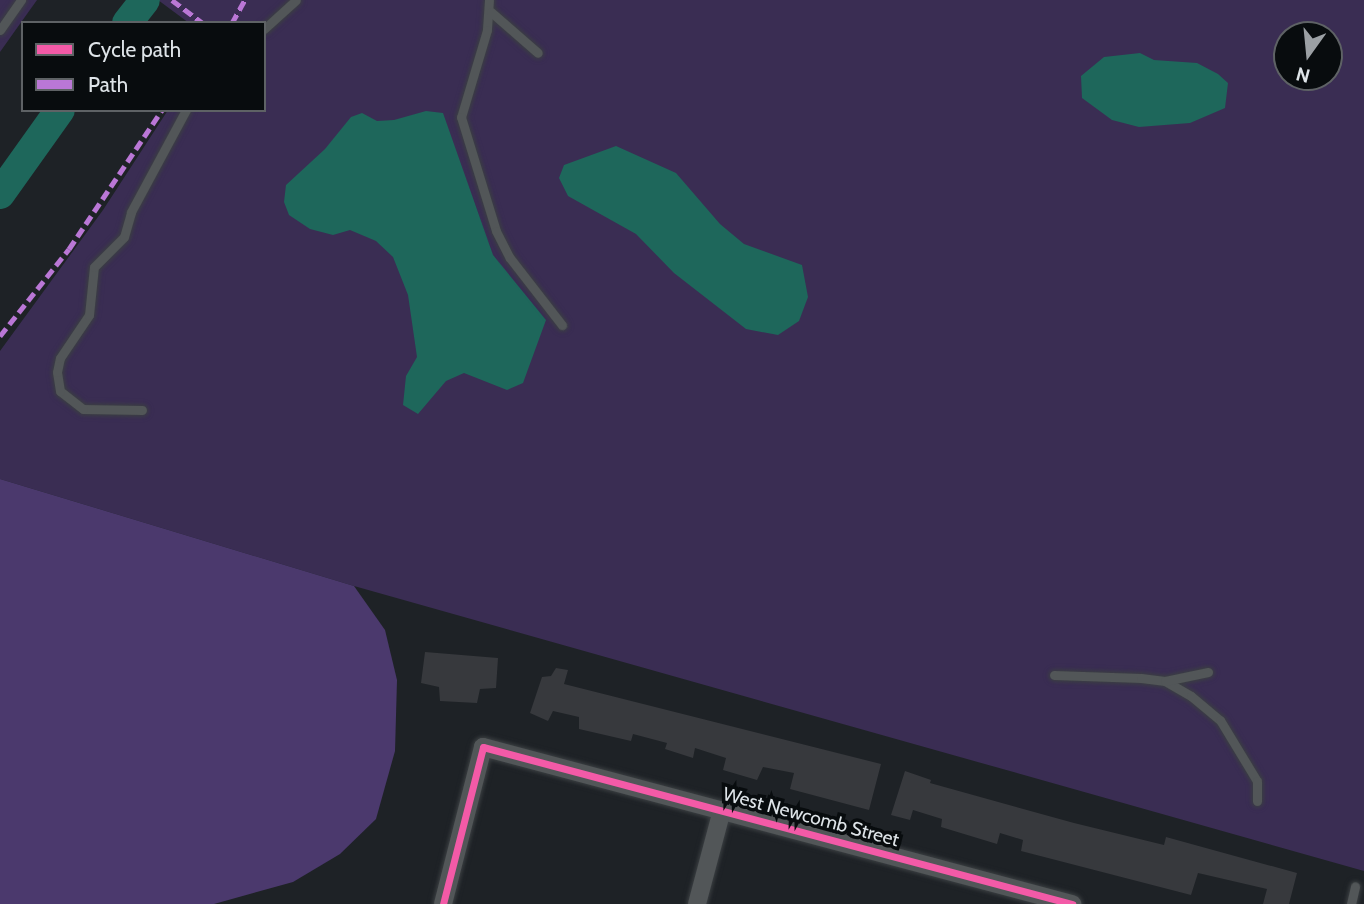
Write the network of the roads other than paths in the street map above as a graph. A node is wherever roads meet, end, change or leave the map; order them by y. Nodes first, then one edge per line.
1 (21, 0) edge
2 (296, 0) edge
3 (489, 0) edge
4 (491, 12) junction
5 (266, 27) edge
6 (0, 30) edge
7 (538, 53) dead end
8 (185, 112) edge
9 (562, 325) dead end
10 (142, 410) dead end
11 (1208, 672) dead end
12 (1054, 675) dead end
13 (1165, 681) junction
14 (1257, 801) dead end
15 (722, 810) junction
16 (1355, 886) dead end
17 (443, 904) edge
18 (697, 904) edge
19 (1072, 904) edge
20 (1350, 904) edge

1 - 6 lane
2 - 5 lane
3 - 4 lane
4 - 7 lane
4 - 9 lane
8 - 10 lane
11 - 13 lane
12 - 13 lane
13 - 14 lane
15 - 17 street, West Newcomb Street
15 - 18 street
15 - 19 street, West Newcomb Street
16 - 20 lane

